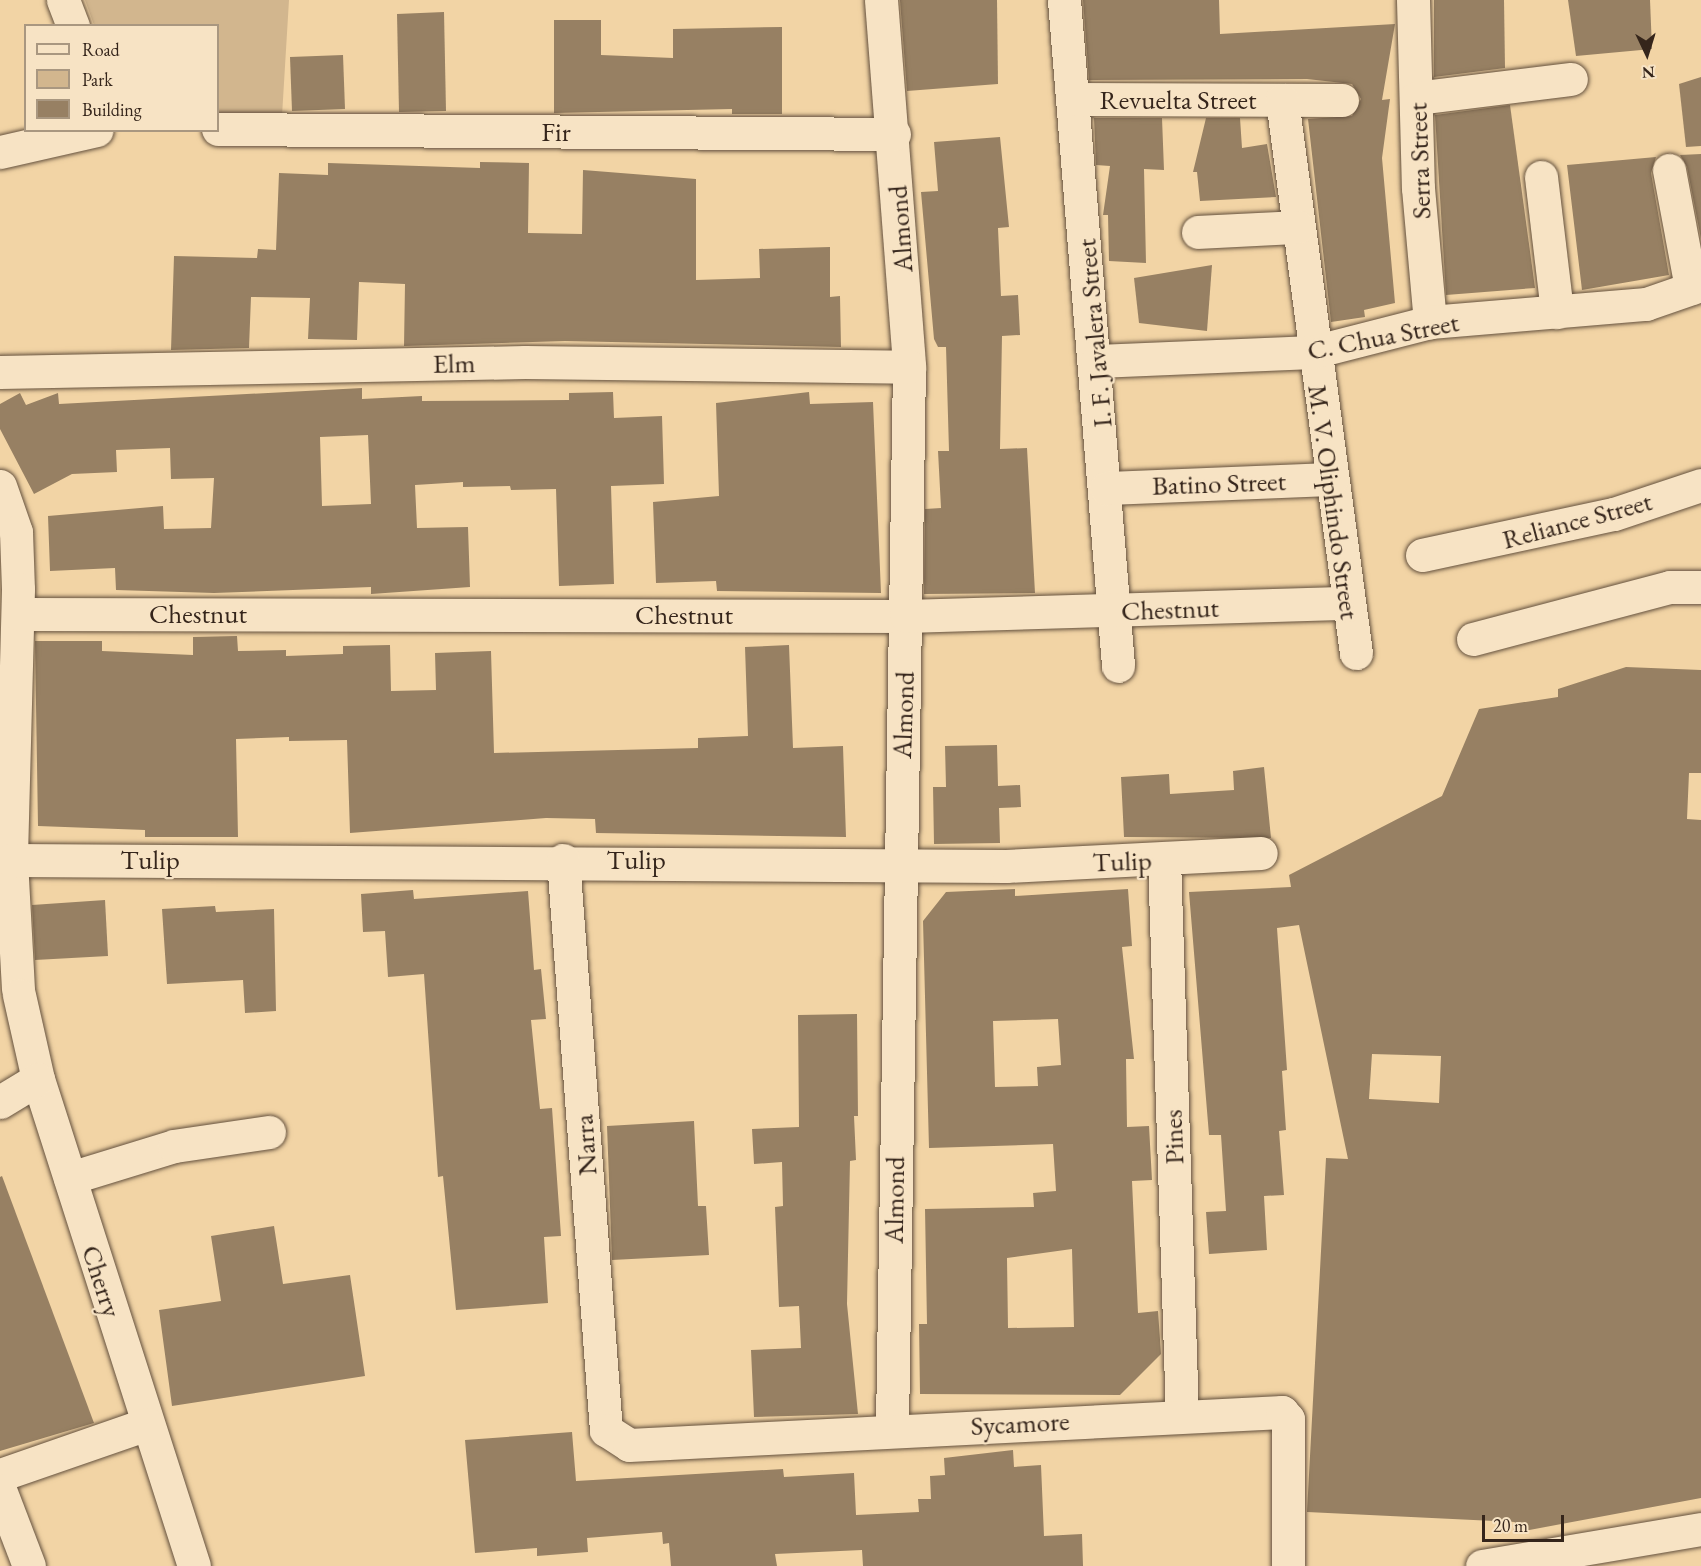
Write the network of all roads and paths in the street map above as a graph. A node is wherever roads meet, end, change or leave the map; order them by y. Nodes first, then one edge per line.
1 (63, 0) edge
2 (881, 0) edge
3 (1064, 0) edge
4 (1413, 0) edge
5 (72, 24) edge
6 (1571, 79) dead end
7 (1416, 98) junction
8 (1075, 99) junction
9 (1282, 100) junction
10 (1342, 100) dead end
11 (219, 129) edge
12 (88, 132) edge
13 (894, 135) junction
14 (0, 152) edge
15 (1669, 170) dead end
16 (1541, 177) dead end
17 (1298, 227) junction
18 (1198, 232) dead end
19 (1696, 286) edge
20 (1557, 312) junction
21 (1430, 322) junction
22 (1312, 352) junction
23 (1097, 361) junction
24 (909, 368) junction
25 (0, 372) edge
26 (1332, 479) junction
27 (1701, 485) edge
28 (0, 486) edge
29 (1106, 488) junction
30 (1437, 553) dead end
31 (1701, 586) edge
32 (1349, 603) junction
33 (1114, 611) junction
34 (19, 614) junction
35 (906, 616) junction
36 (1473, 639) dead end
37 (1356, 653) dead end
38 (1118, 666) dead end
39 (1261, 853) dead end
40 (11, 860) junction
41 (563, 860) junction
42 (1164, 860) junction
43 (898, 861) junction
44 (39, 1079) junction
45 (0, 1102) edge
46 (269, 1132) dead end
47 (70, 1178) junction
48 (1182, 1414) junction
49 (147, 1424) junction
50 (606, 1430) joint
51 (892, 1430) junction
52 (0, 1475) edge
53 (0, 1490) edge
54 (1701, 1529) edge
55 (29, 1566) edge
56 (194, 1566) edge
57 (1288, 1566) edge
58 (1482, 1566) edge

1 - 5 street
2 - 13 street, Almond
3 - 8 street, I. F. Javalera Street
4 - 7 street, Serra Street
6 - 7 street
7 - 21 street, Serra Street
8 - 9 street, Revuelta Street
8 - 23 street, I. F. Javalera Street
9 - 10 street, Revuelta Street
9 - 17 street, M. V. Oliphindo Street
11 - 13 street, Fir
12 - 14 street
13 - 24 street, Almond
15 - 19 street
16 - 20 street
17 - 18 street
17 - 22 street, M. V. Oliphindo Street
19 - 20 street, C. Chua Street
20 - 21 street, C. Chua Street
21 - 22 street, C. Chua Street
22 - 23 street, C. Chua Street
22 - 26 street, M. V. Oliphindo Street
23 - 29 street, I. F. Javalera Street
24 - 25 street, Elm
24 - 35 street, Almond
26 - 29 street, Batino Street
26 - 32 street, M. V. Oliphindo Street
27 - 30 street, Reliance Street
28 - 34 street, Cherry
29 - 33 street, I. F. Javalera Street
31 - 36 street
32 - 33 street, Chestnut
32 - 37 street, M. V. Oliphindo Street
33 - 35 street, Chestnut
33 - 38 street, I. F. Javalera Street
34 - 35 street, Chestnut
34 - 40 street, Cherry
35 - 43 street, Almond
39 - 42 street, Tulip
40 - 41 street, Tulip
40 - 44 street, Cherry
41 - 43 street, Tulip
41 - 50 street, Narra
42 - 43 street, Tulip
42 - 48 street, Pines
43 - 51 street, Almond
44 - 45 street
44 - 47 street, Cherry
46 - 47 street
47 - 49 street, Cherry
48 - 51 street, Sycamore
48 - 57 street, Sycamore
49 - 52 street
49 - 56 street, Cherry
50 - 51 street, Sycamore
53 - 55 street
54 - 58 street

